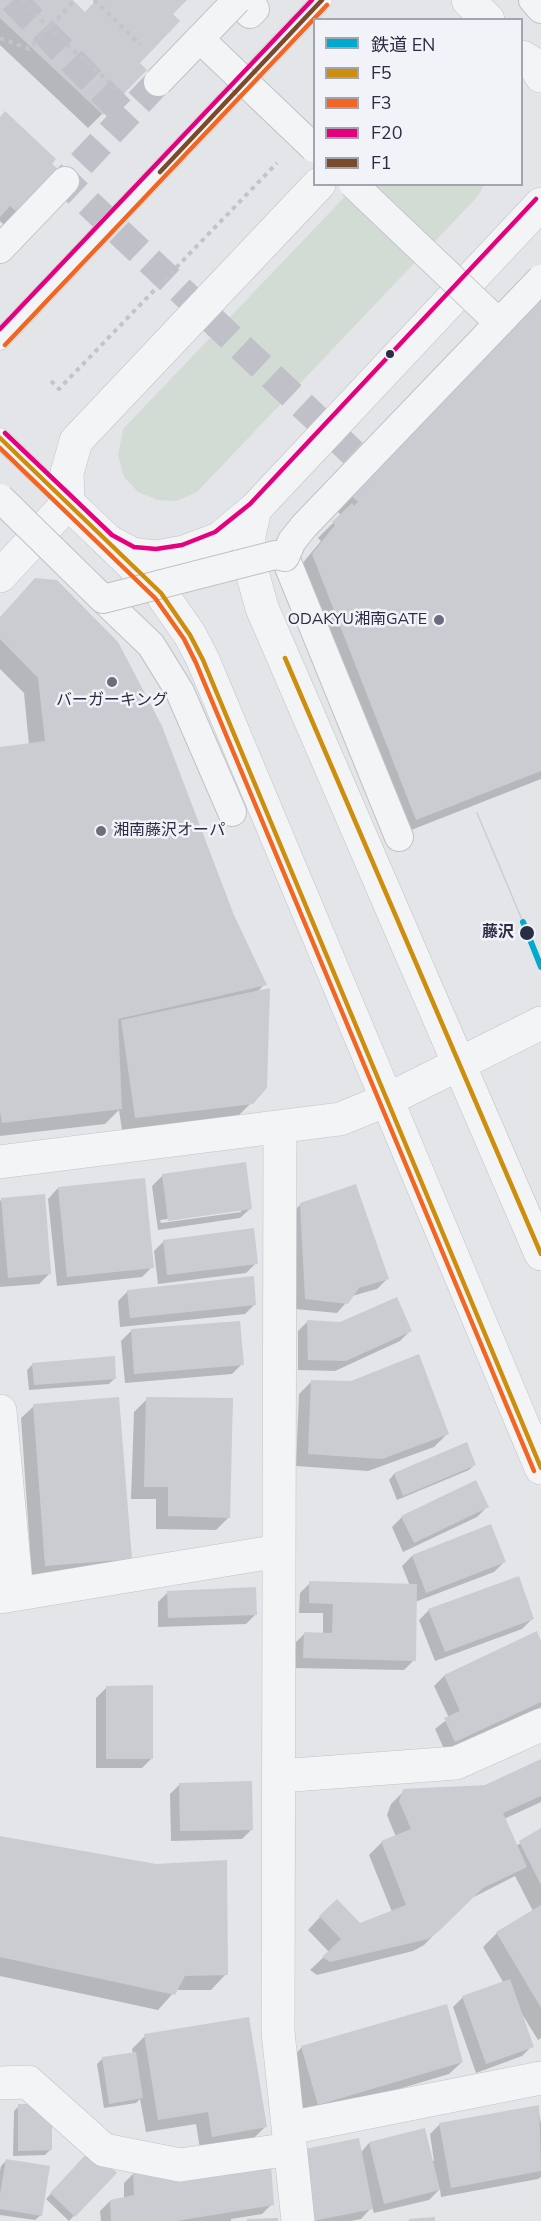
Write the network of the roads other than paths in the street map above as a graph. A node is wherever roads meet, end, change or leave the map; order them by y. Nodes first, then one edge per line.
1 (322, 0) edge
2 (468, 0) edge
3 (533, 0) edge
4 (242, 3) edge
5 (541, 9) edge
6 (486, 18) edge
7 (200, 39) junction
8 (158, 82) tunnel mouth
9 (308, 142) edge
10 (65, 181) dead end
11 (317, 186) edge
12 (355, 186) edge
13 (541, 204) edge
14 (0, 249) edge
15 (541, 279) edge
16 (499, 323) junction
17 (0, 340) edge
18 (0, 438) edge
19 (0, 498) edge
20 (68, 503) junction
21 (255, 509) junction
22 (108, 541) junction
23 (271, 552) junction
24 (0, 576) edge
25 (104, 599) junction
26 (232, 812) dead end
27 (399, 837) dead end
28 (541, 1023) edge
29 (459, 1064) junction
30 (387, 1100) junction
31 (280, 1127) junction
32 (0, 1162) edge
33 (541, 1254) edge
34 (0, 1411) edge
35 (541, 1468) edge
36 (279, 1551) junction
37 (9, 1595) edge
38 (541, 1725) edge
39 (279, 1776) junction
40 (541, 2078) edge
41 (0, 2083) edge
42 (290, 2139) junction
43 (298, 2221) edge

1 - 17 lane
2 - 6 street
3 - 5 street
4 - 7 street, bridge
7 - 8 street, bridge
7 - 9 street, bridge
10 - 14 street
11 - 20 street
12 - 16 street, bridge
13 - 21 street
15 - 16 street, bridge
16 - 23 street, bridge
18 - 20 lane
19 - 25 street, bridge
20 - 22 street
20 - 24 street
21 - 22 street
21 - 29 street
22 - 30 street
23 - 25 street, bridge
23 - 27 street
25 - 26 street
28 - 29 street
29 - 30 street
29 - 33 street
30 - 31 street
30 - 35 street
31 - 32 street
31 - 36 street
34 - 37 street
36 - 37 street
36 - 39 street
38 - 39 street
39 - 42 street
40 - 42 street
41 - 42 street
42 - 43 street

